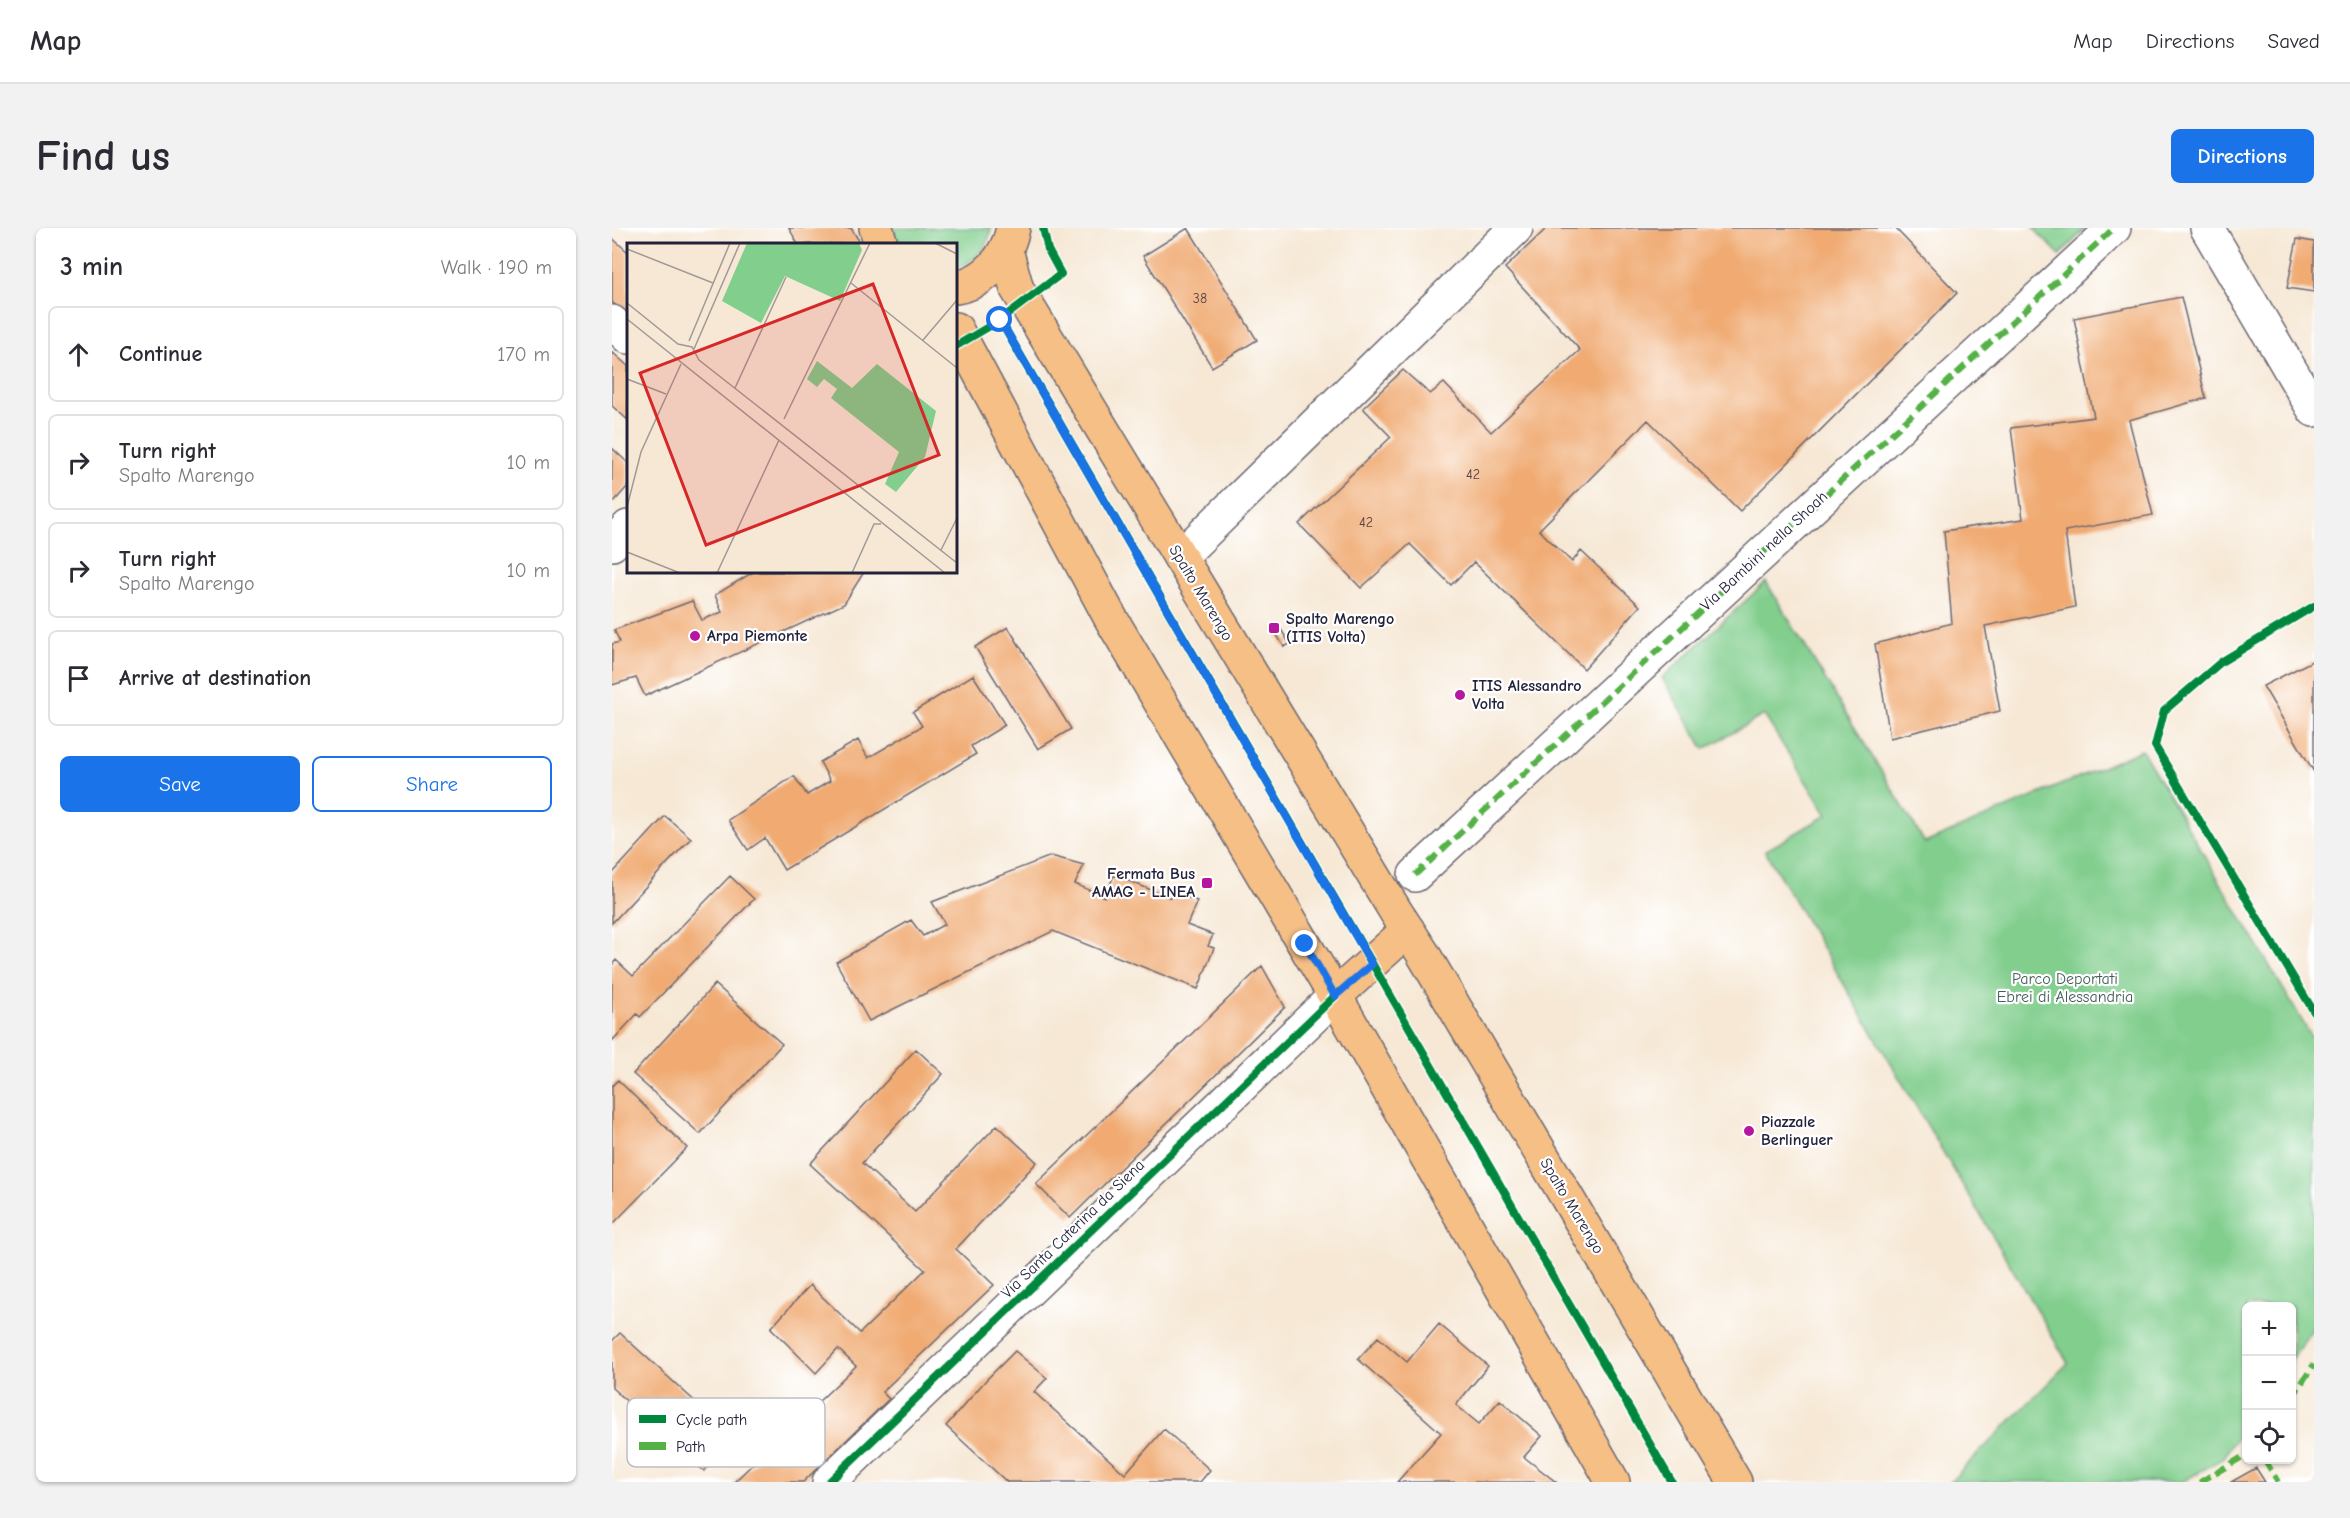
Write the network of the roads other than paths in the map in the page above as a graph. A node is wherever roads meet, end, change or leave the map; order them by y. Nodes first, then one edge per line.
1 (876, 228) edge
2 (1516, 228) edge
3 (2114, 228) edge
4 (2208, 228) edge
5 (1010, 239) edge
6 (880, 243) edge
7 (957, 287) edge
8 (612, 322) edge
9 (957, 331) edge
10 (627, 336) edge
11 (2314, 410) edge
12 (627, 528) edge
13 (612, 544) edge
14 (1180, 558) junction
15 (1415, 875) dead end
16 (1408, 930) junction
17 (1335, 996) junction
18 (829, 1482) edge
19 (1613, 1482) edge
20 (1735, 1482) edge

1 - 6 main road
2 - 14 street
3 - 15 street, Via Bambini nella Shoah
4 - 11 street
5 - 7 main road
5 - 14 main road, Spalto Marengo
8 - 10 street
9 - 17 main road
12 - 13 street
14 - 16 main road, Spalto Marengo
16 - 17 main road
16 - 20 main road, Spalto Marengo
17 - 18 street, Via Santa Caterina da Siena
17 - 19 main road

